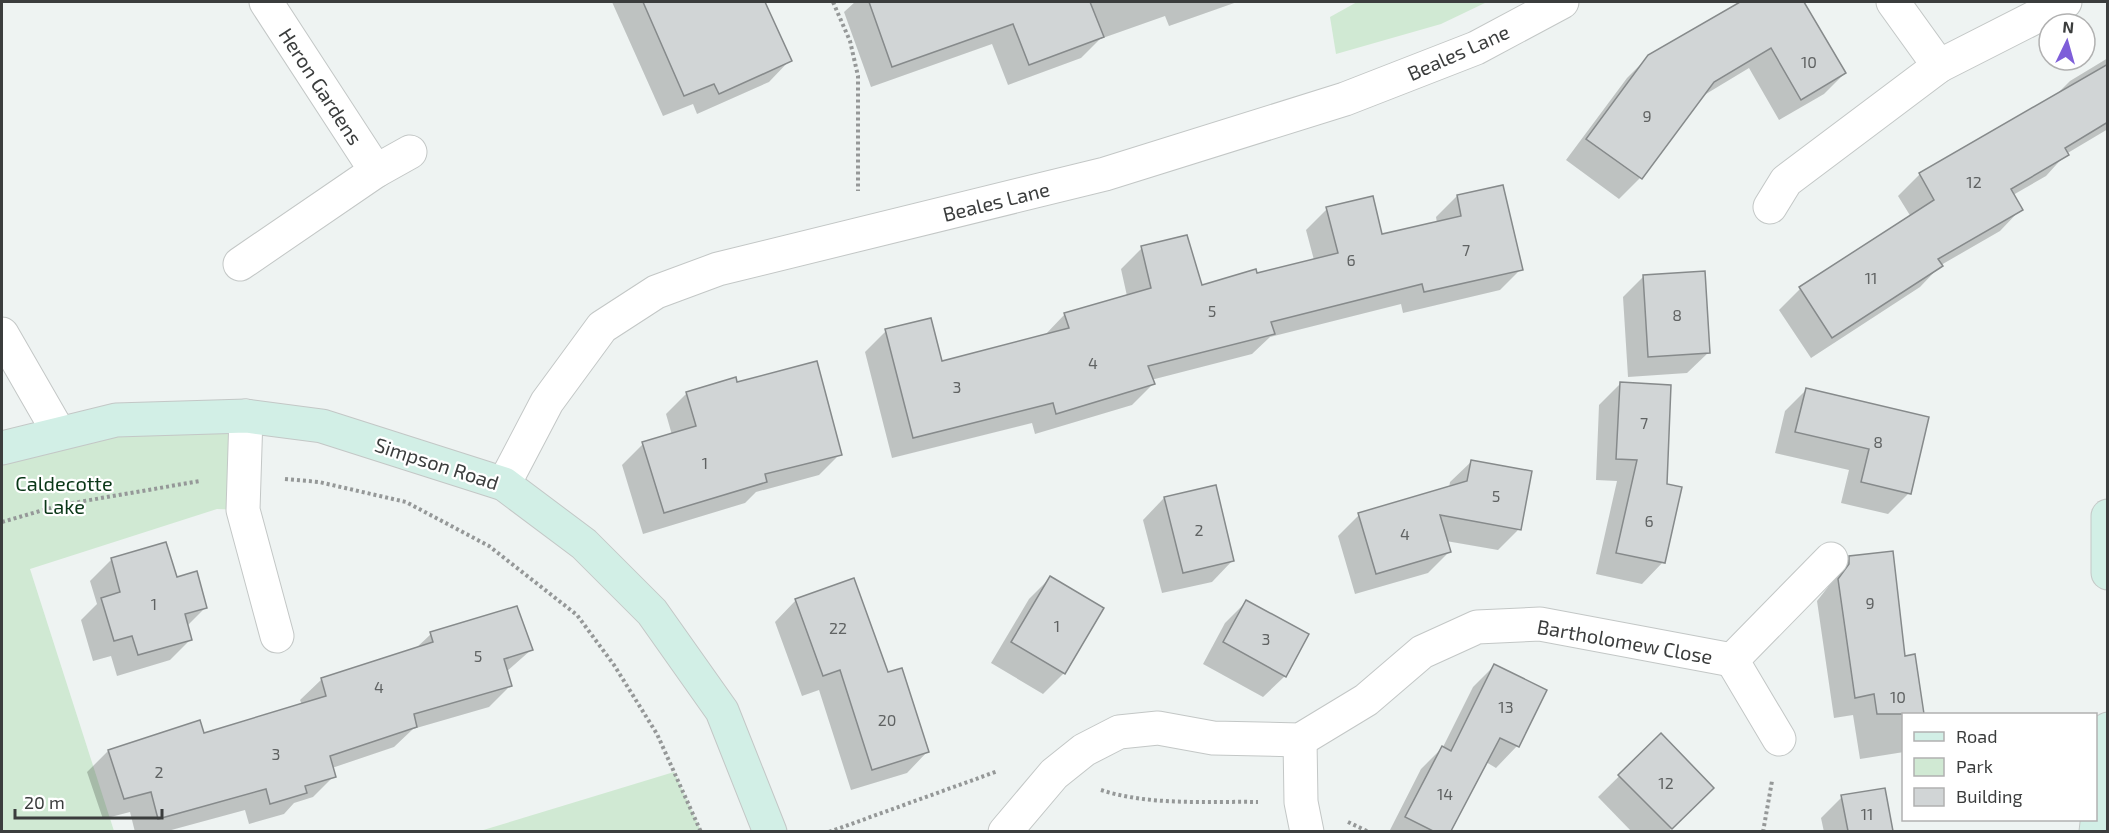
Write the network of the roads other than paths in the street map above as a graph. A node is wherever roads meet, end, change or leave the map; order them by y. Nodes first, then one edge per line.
1 (266, 2) edge
2 (1562, 2) edge
3 (1893, 2) edge
4 (2065, 2) edge
5 (1939, 66) junction
6 (410, 152) dead end
7 (376, 171) junction
8 (1770, 207) dead end
9 (240, 264) dead end
10 (2, 334) edge
11 (246, 416) junction
12 (60, 434) junction
13 (2, 448) edge
14 (504, 484) junction
15 (2108, 516) edge
16 (1831, 559) dead end
17 (2108, 573) edge
18 (277, 636) dead end
19 (1732, 660) junction
20 (2108, 729) edge
21 (1779, 739) road end
22 (1300, 741) junction
23 (1304, 817) edge
24 (770, 831) edge
25 (1005, 831) edge
26 (2096, 831) edge

1 - 7 street, Heron Gardens
2 - 14 street, Beales Lane
3 - 5 street
4 - 5 street
5 - 8 street
6 - 7 street
7 - 9 street
10 - 12 street
11 - 12 street, Simpson Road
11 - 14 street, Simpson Road
11 - 18 street
12 - 13 street, Simpson Road
14 - 24 street, Simpson Road
15 - 17 street
16 - 19 street, Bartholomew Close
19 - 21 street, Bartholomew Close
19 - 22 street, Bartholomew Close
20 - 26 street
22 - 23 street
22 - 25 street

